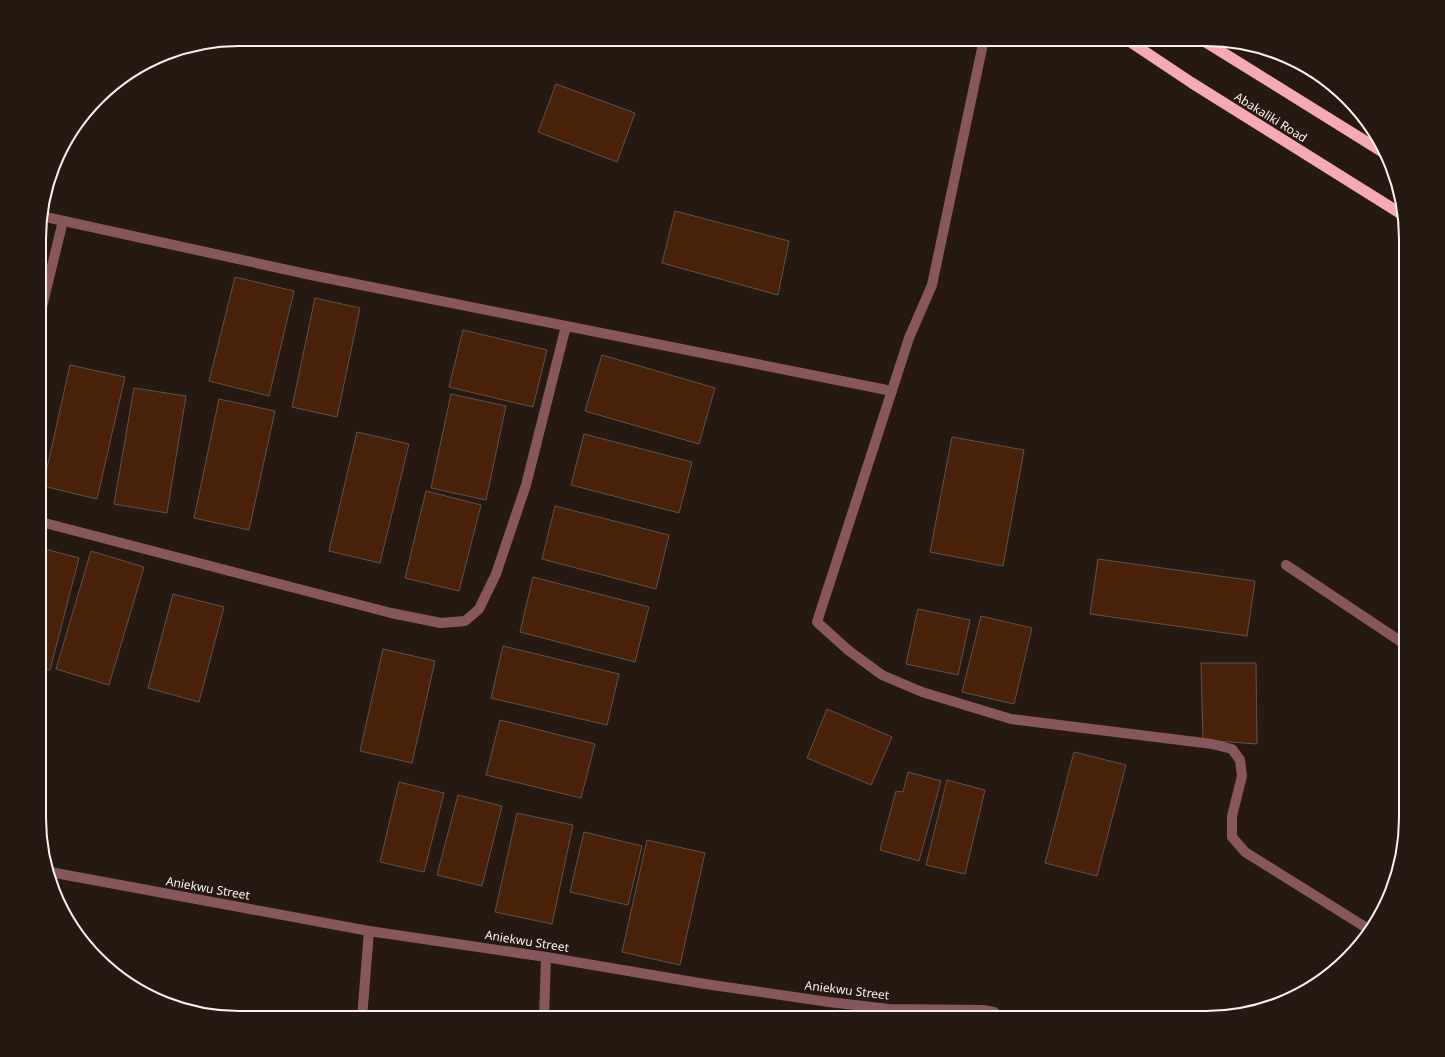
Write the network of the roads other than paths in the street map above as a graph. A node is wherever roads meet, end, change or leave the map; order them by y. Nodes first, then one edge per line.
1 (983, 46) edge
2 (1136, 46) edge
3 (1212, 46) edge
4 (1376, 148) edge
5 (1397, 211) edge
6 (47, 217) edge
7 (63, 221) junction
8 (46, 291) edge
9 (566, 326) junction
10 (892, 390) junction
11 (46, 523) edge
12 (1286, 565) dead end
13 (1399, 640) edge
14 (54, 873) edge
15 (1365, 927) edge
16 (369, 931) junction
17 (546, 957) junction
18 (363, 1011) edge
19 (544, 1011) edge
20 (988, 1011) edge

1 - 10 street
2 - 5 highway, Abakaliki Road
3 - 4 highway
6 - 7 street
7 - 8 street
7 - 9 street
9 - 10 street
9 - 11 street
10 - 15 street
12 - 13 street
14 - 16 street, Aniekwu Street
16 - 17 street, Aniekwu Street
16 - 18 street
17 - 19 street
17 - 20 street, Aniekwu Street

